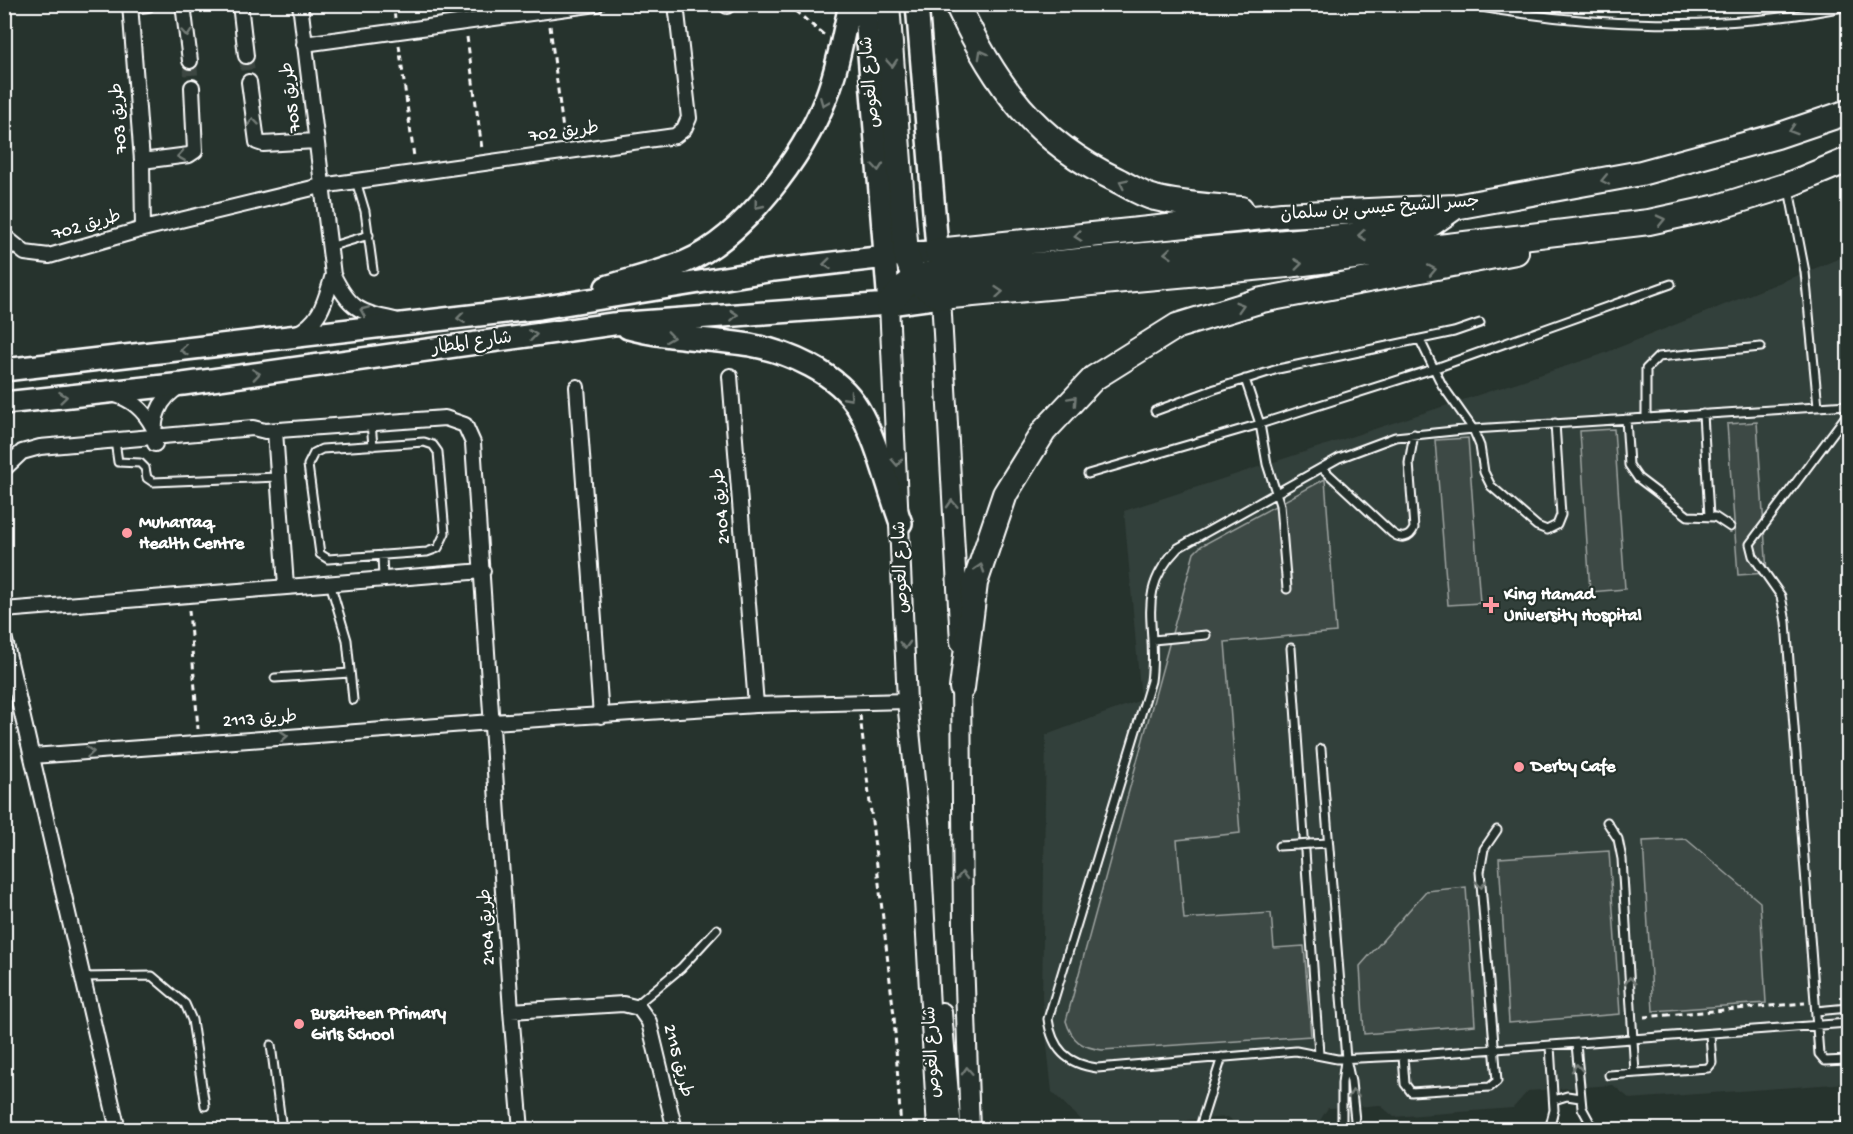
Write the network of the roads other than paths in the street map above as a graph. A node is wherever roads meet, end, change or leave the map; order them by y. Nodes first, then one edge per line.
1 (148, 4) edge
2 (183, 4) edge
3 (240, 4) edge
4 (300, 4) edge
5 (478, 4) edge
6 (597, 4) edge
7 (676, 4) edge
8 (849, 4) edge
9 (865, 4) edge
10 (887, 4) edge
11 (917, 4) edge
12 (957, 4) edge
13 (1465, 4) edge
14 (130, 5) edge
15 (1848, 6) edge
16 (473, 22) junction
17 (304, 44) junction
18 (246, 56) tunnel mouth
19 (190, 61) tunnel mouth
20 (249, 82) tunnel mouth
21 (192, 87) tunnel mouth
22 (1848, 112) edge
23 (316, 141) junction
24 (1848, 160) edge
25 (142, 161) junction
26 (356, 181) junction
27 (1788, 185) junction
28 (321, 186) junction
29 (1455, 207) junction
30 (1282, 215) junction
31 (143, 229) junction
32 (1582, 231) junction
33 (369, 236) junction
34 (5, 238) edge
35 (329, 248) junction
36 (895, 256) junction
37 (373, 270) dead end
38 (939, 274) junction
39 (333, 275) junction
40 (915, 280) junction
41 (1671, 284) dead end
42 (889, 304) junction
43 (540, 308) junction
44 (412, 323) junction
45 (1480, 323) dead end
46 (613, 324) junction
47 (283, 340) junction
48 (1420, 340) junction
49 (1761, 347) dead end
50 (6, 369) edge
51 (1433, 369) junction
52 (730, 376) dead end
53 (1245, 379) junction
54 (183, 384) junction
55 (577, 387) dead end
56 (99, 393) junction
57 (4, 403) edge
58 (1848, 405) edge
59 (1818, 407) junction
60 (1155, 411) dead end
61 (1848, 413) edge
62 (1703, 414) junction
63 (1646, 418) junction
64 (1626, 419) junction
65 (371, 423) junction
66 (1555, 423) junction
67 (1260, 424) junction
68 (1473, 429) junction
69 (270, 431) junction
70 (1414, 434) junction
71 (154, 436) junction
72 (115, 444) junction
73 (373, 446) junction
74 (1322, 468) junction
75 (4, 469) edge
76 (1088, 474) dead end
77 (278, 477) junction
78 (1276, 493) junction
79 (1709, 516) junction
80 (900, 523) junction
81 (1730, 527) dead end
82 (382, 555) junction
83 (483, 571) junction
84 (383, 578) junction
85 (330, 582) junction
86 (286, 586) junction
87 (1287, 589) dead end
88 (4, 610) edge
89 (1206, 635) dead end
90 (4, 636) edge
91 (1153, 640) junction
92 (1291, 648) dead end
93 (350, 673) junction
94 (275, 678) dead end
95 (962, 688) junction
96 (353, 700) dead end
97 (907, 701) junction
98 (756, 705) junction
99 (601, 716) junction
100 (492, 722) junction
101 (1321, 749) dead end
102 (32, 756) junction
103 (1607, 822) dead end
104 (920, 830) junction
105 (1497, 830) dead end
106 (1328, 843) junction
107 (1279, 846) dead end
108 (717, 929) dead end
109 (82, 976) junction
110 (635, 1006) junction
111 (1816, 1006) junction
112 (1848, 1008) edge
113 (511, 1011) junction
114 (1848, 1023) edge
115 (1817, 1026) junction
116 (1710, 1034) junction
117 (1633, 1039) junction
118 (1576, 1044) junction
119 (271, 1045) dead end
120 (1550, 1046) junction
121 (1495, 1050) junction
122 (1319, 1054) junction
123 (1402, 1056) junction
124 (1222, 1057) junction
125 (1346, 1059) junction
126 (1848, 1060) edge
127 (1635, 1074) junction
128 (1609, 1075) dead end
129 (1580, 1098) junction
130 (1554, 1100) junction
131 (204, 1106) dead end
132 (118, 1130) edge
133 (282, 1130) edge
134 (521, 1130) edge
135 (675, 1130) edge
136 (937, 1130) edge
137 (952, 1130) edge
138 (970, 1130) edge
139 (1199, 1130) edge
140 (1342, 1130) edge
141 (1356, 1130) edge
142 (1549, 1130) edge
143 (1594, 1130) edge

1 - 14 street
2 -> 19 street
3 - 18 street
4 - 17 street, طريق 705
5 - 16 lane
6 - 16 street
7 - 26 street, طريق 702
8 -> 43 main road
9 -> 36 main road, شارع الغوص
10 -> 36 highway
11 - 38 main road, شارع الغوص
30 -> 12 highway
13 - 15 lane
14 - 25 street, طريق 703
16 - 17 street
17 - 23 street, طريق 705
23 -> 20 street
21 -> 25 street
22 -> 29 highway, جسر الشيخ عيسى بن سلمان
23 - 28 street, طريق 705
24 - 27 highway
25 - 31 street, طريق 703
26 - 28 street, طريق 702
26 - 33 lane
32 -> 27 highway
27 - 59 lane
28 - 31 street, طريق 702
28 - 35 street
29 - 30 highway, جسر الشيخ عيسى بن سلمان
29 -> 38 highway
30 -> 38 highway, جسر الشيخ عيسى بن سلمان
31 - 34 street, طريق 702
38 -> 32 highway
95 -> 32 highway
33 - 35 lane
33 - 37 lane
35 - 39 street
36 - 38 main road, شارع المطار
36 - 40 highway
36 - 42 main road, شارع الغوص
36 -> 43 main road, شارع المطار
38 - 40 highway
38 - 42 main road, شارع المطار
95 -> 38 main road, شارع الغوص
44 -> 39 street
39 - 47 street
40 - 42 highway
41 - 51 lane
46 -> 42 main road, شارع المطار
42 -> 80 main road, شارع الغوص
43 -> 44 main road, شارع المطار
44 - 47 main road, شارع المطار
45 - 48 lane
54 -> 46 main road, شارع المطار
46 -> 80 main road
47 -> 50 main road, شارع المطار
48 - 51 lane
48 - 53 lane
49 - 63 lane
51 - 67 lane
51 - 68 lane
52 - 98 street, طريق 2104
53 - 60 lane
53 - 67 lane
54 - 56 main road, شارع المطار
54 - 71 street
55 - 99 street
57 -> 56 main road, شارع المطار
56 - 71 street
58 - 59 lane
59 - 62 lane
61 - 111 lane
62 - 63 lane
62 - 79 lane
63 - 64 lane
64 - 66 lane
64 - 79 lane
65 - 69 street
65 - 73 lane
65 - 83 street, طريق 2104
66 - 68 lane
66 - 68 lane
67 - 76 lane
67 - 78 lane
68 - 70 lane
69 - 71 street
69 - 77 street
70 - 74 lane
70 - 74 lane
71 - 72 street
72 - 75 street
72 - 77 lane
73 - 82 lane
73 - 82 lane
74 - 78 lane
77 - 86 street
78 - 87 lane
78 - 91 lane
79 - 81 lane
80 -> 97 main road, شارع الغوص
82 - 84 lane
83 - 84 street
83 - 100 street, طريق 2104
84 - 85 street
85 - 86 street
85 - 93 lane
86 - 88 street
89 - 91 lane
90 - 102 street
91 - 124 lane
92 - 122 lane
93 - 94 lane
93 - 96 lane
138 -> 95 main road, شارع الغوص
97 - 98 street
97 - 104 main road, شارع الغوص
98 - 99 street
99 - 100 street
102 -> 100 street, طريق 2113
100 - 113 street, طريق 2104
101 - 106 lane
102 - 109 street
117 -> 103 lane
104 - 136 main road, شارع الغوص
104 - 137 main road
105 -> 121 lane
106 - 107 lane, bridge
106 - 125 lane
108 - 110 lane
109 - 131 lane
109 - 132 street
110 - 113 street
110 - 135 street, طريق 2115
111 - 112 lane
111 - 115 lane
113 - 134 street, طريق 2104
114 - 115 lane
115 - 116 lane
115 - 126 lane
116 - 117 lane
116 - 127 lane
117 - 118 lane
117 - 127 lane
118 - 120 lane
129 -> 118 lane
119 - 133 lane
120 - 121 lane
120 - 130 lane
121 - 123 lane
121 - 123 lane
122 - 124 lane
122 - 125 lane
123 - 125 lane
124 - 139 lane
125 - 140 lane
141 -> 125 lane
127 - 128 lane
129 - 130 lane
129 - 143 lane
130 - 142 lane

